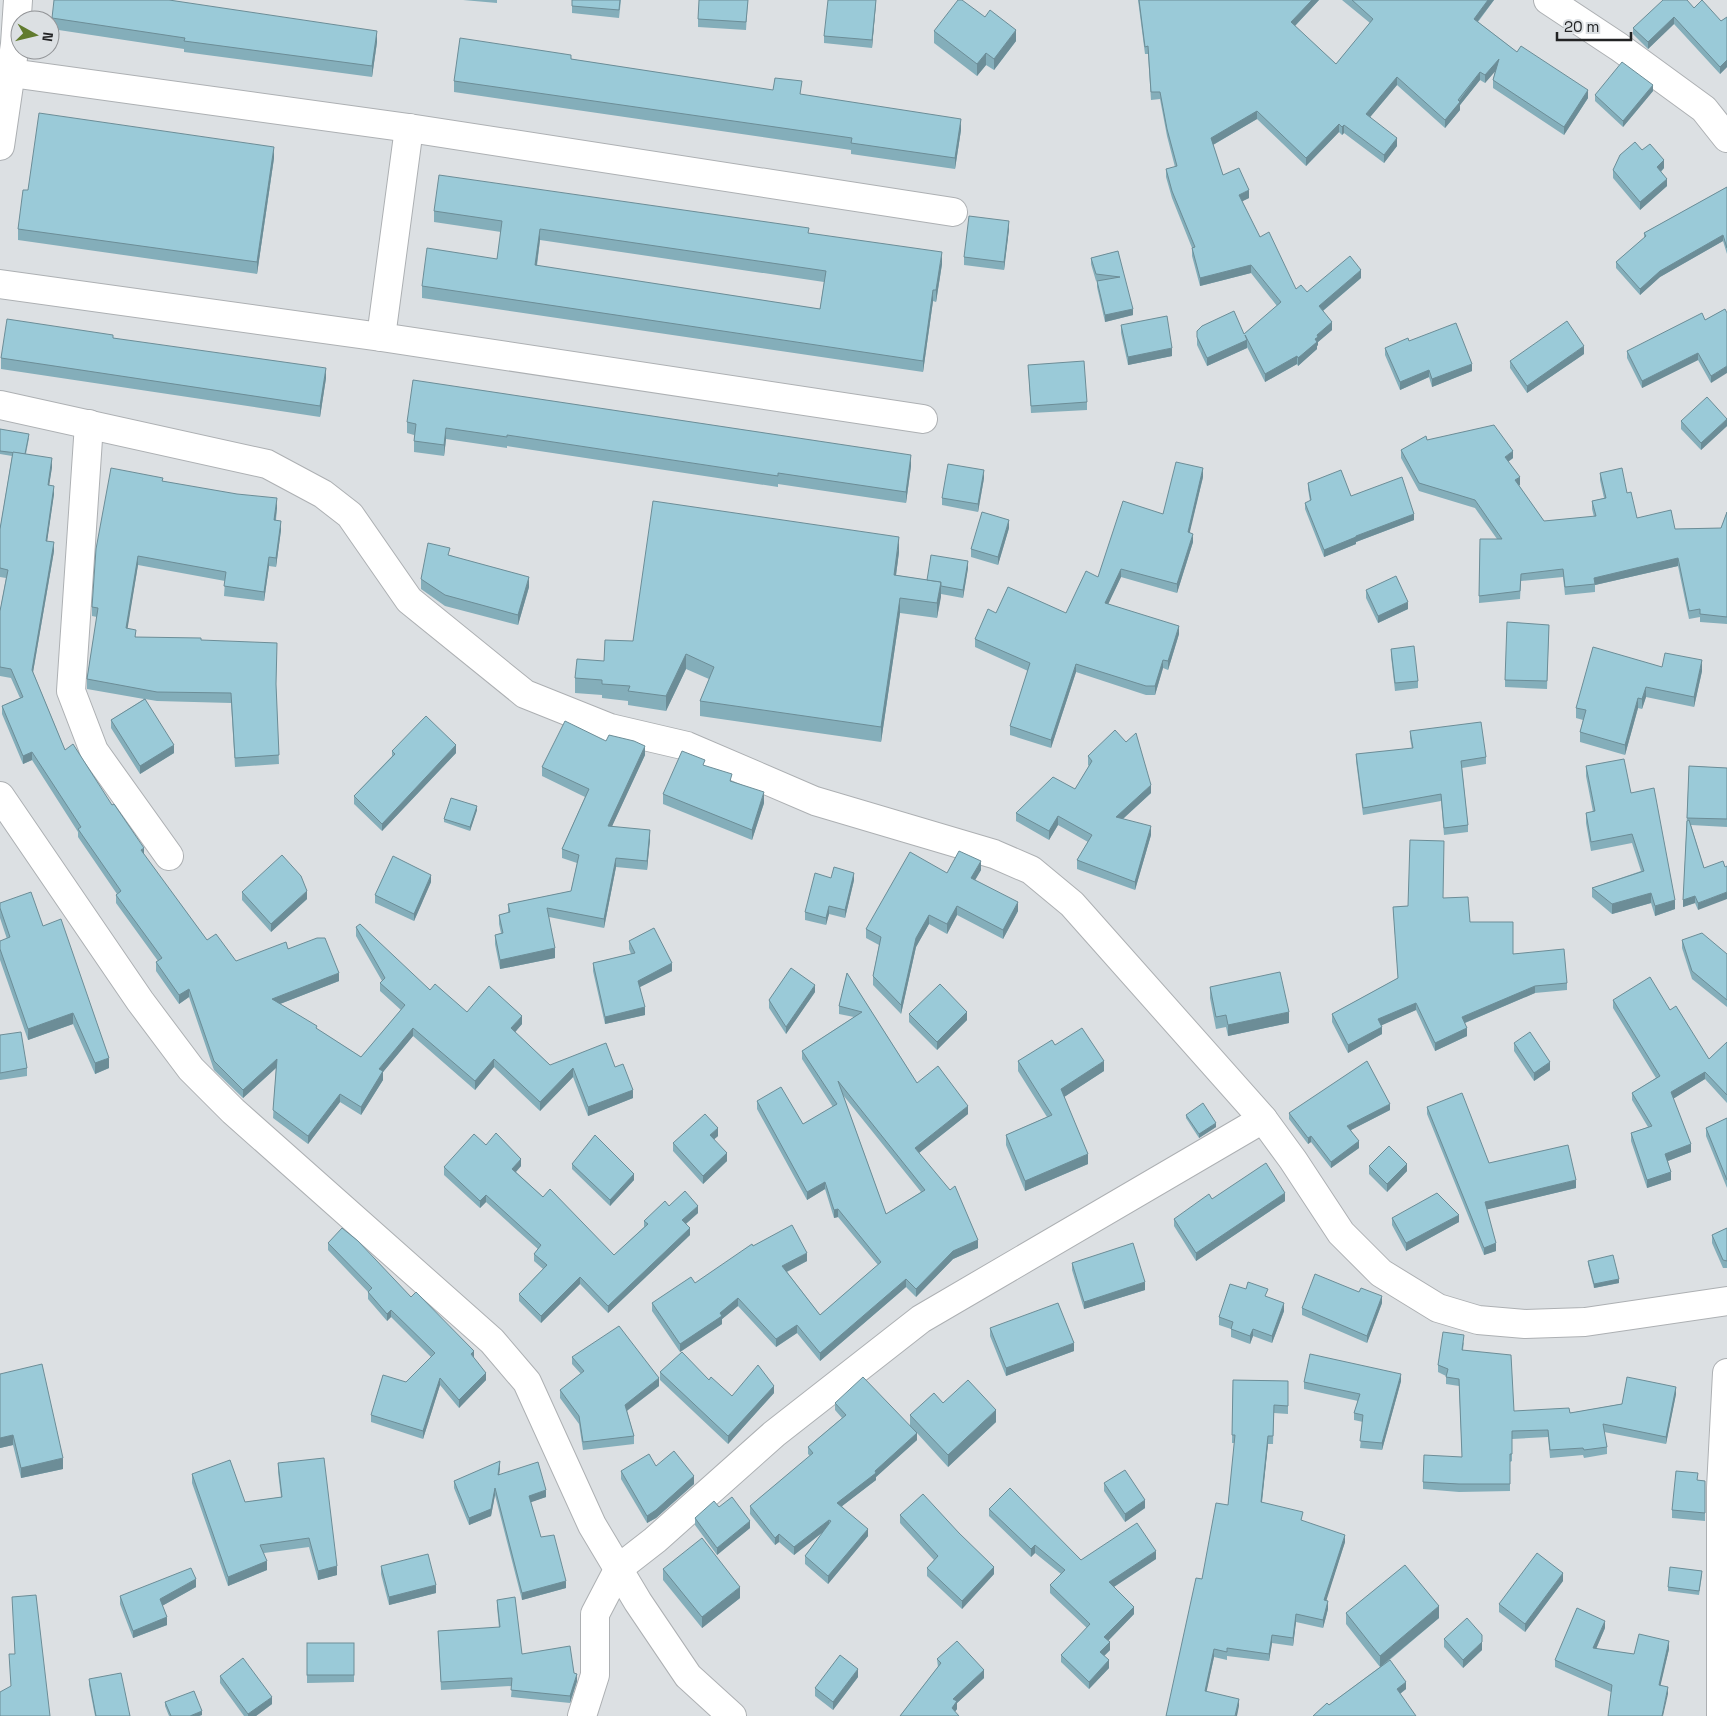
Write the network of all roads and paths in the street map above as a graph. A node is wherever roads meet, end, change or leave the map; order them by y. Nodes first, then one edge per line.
1 (18, 0) edge
2 (1548, 0) edge
3 (10, 73) junction
4 (409, 128) junction
5 (1727, 138) edge
6 (0, 146) edge
7 (953, 212) dead end
8 (0, 284) edge
9 (381, 337) junction
10 (0, 404) edge
11 (922, 419) dead end
12 (89, 424) junction
13 (0, 796) edge
14 (169, 856) dead end
15 (1263, 1119) junction
16 (1727, 1301) edge
17 (1727, 1373) edge
18 (619, 1568) junction
19 (582, 1716) edge
20 (732, 1716) edge
21 (1721, 1716) edge

1 - 3 street
2 - 5 street
3 - 4 street
3 - 6 street
4 - 7 street
4 - 9 street
8 - 9 street
9 - 11 street
10 - 12 street
12 - 14 street
12 - 15 street
13 - 18 street
15 - 16 street
15 - 18 street
17 - 21 street
18 - 19 street
18 - 20 street

